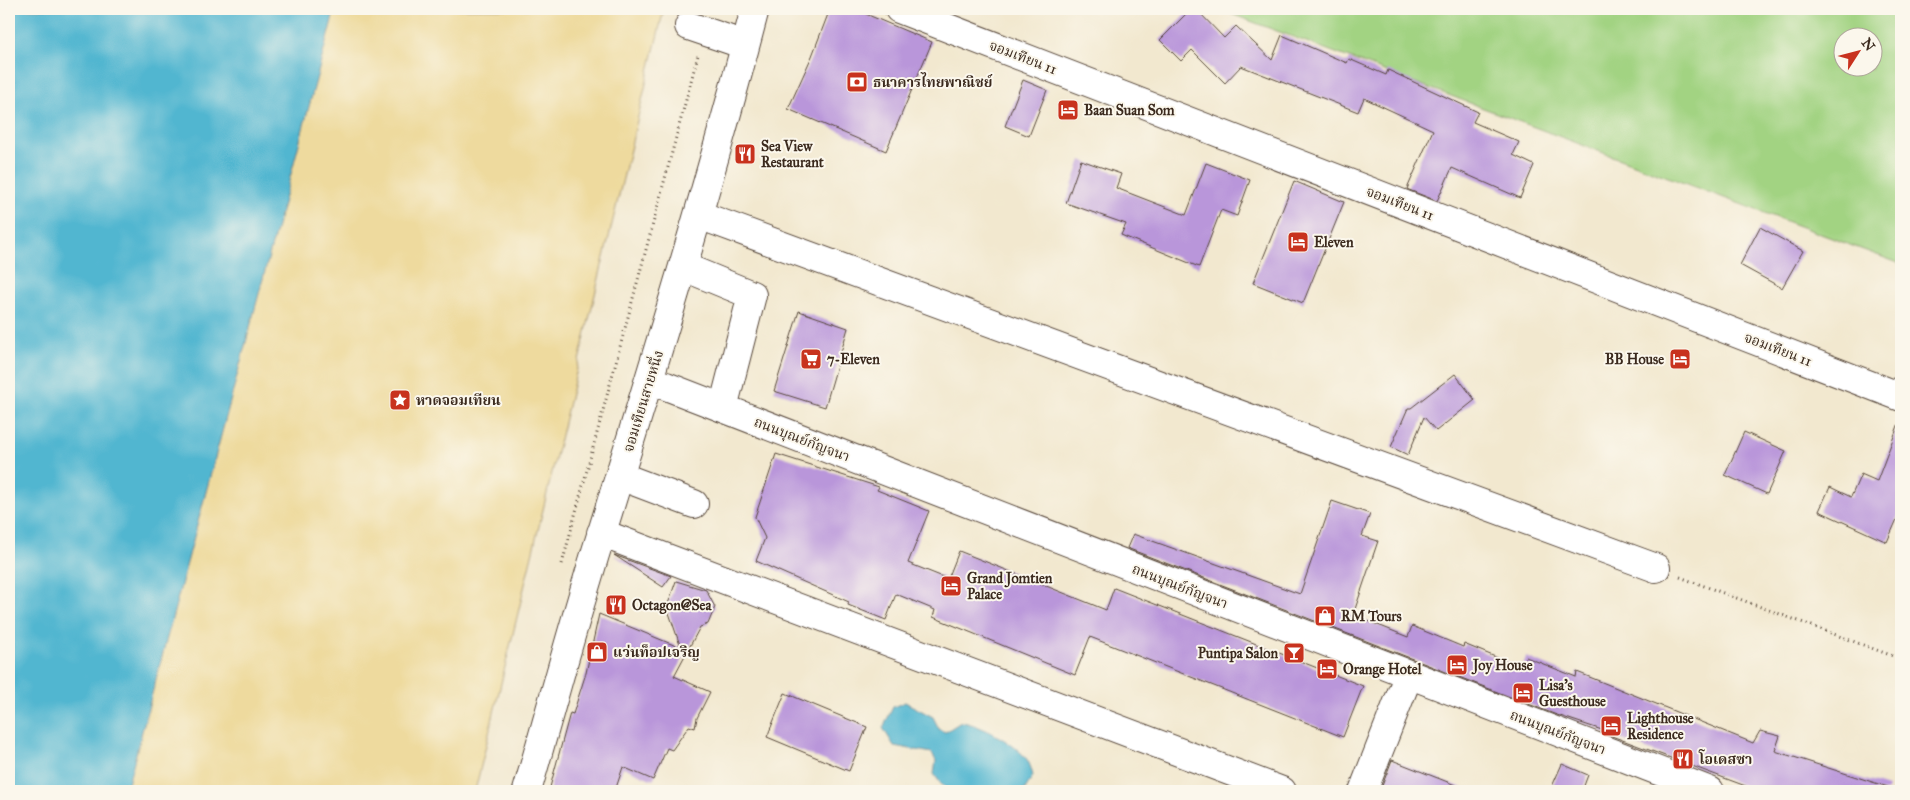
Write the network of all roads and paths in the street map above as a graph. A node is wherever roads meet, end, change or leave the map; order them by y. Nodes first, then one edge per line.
1 (755, 9) edge
2 (899, 9) edge
3 (697, 28) joint
4 (745, 45) junction
5 (699, 215) junction
6 (684, 267) junction
7 (649, 382) junction
8 (1901, 397) edge
9 (723, 408) junction
10 (620, 476) junction
11 (694, 504) dead end
12 (601, 533) junction
13 (1656, 568) joint
14 (561, 570) dead end
15 (1901, 659) edge
16 (1409, 674) junction
17 (526, 791) edge
18 (1282, 791) edge
19 (1363, 791) edge
20 (1710, 791) edge

1 - 4 street, จอมเทียนสายหนึ่ง
2 - 8 street, จอมเทียน 11
3 - 4 street
3 - 14 path
4 - 5 street, จอมเทียนสายหนึ่ง
5 - 6 street, จอมเทียนสายหนึ่ง
5 - 13 street
6 - 7 street, จอมเทียนสายหนึ่ง
6 - 9 street
7 - 9 street, ถนนบุณย์กัญจนา
7 - 10 street, จอมเทียนสายหนึ่ง
9 - 16 street, ถนนบุณย์กัญจนา
10 - 11 street
10 - 12 street, จอมเทียนสายหนึ่ง
12 - 17 street, จอมเทียนสายหนึ่ง
12 - 18 street
13 - 15 path
16 - 19 street
16 - 20 street, ถนนบุณย์กัญจนา

